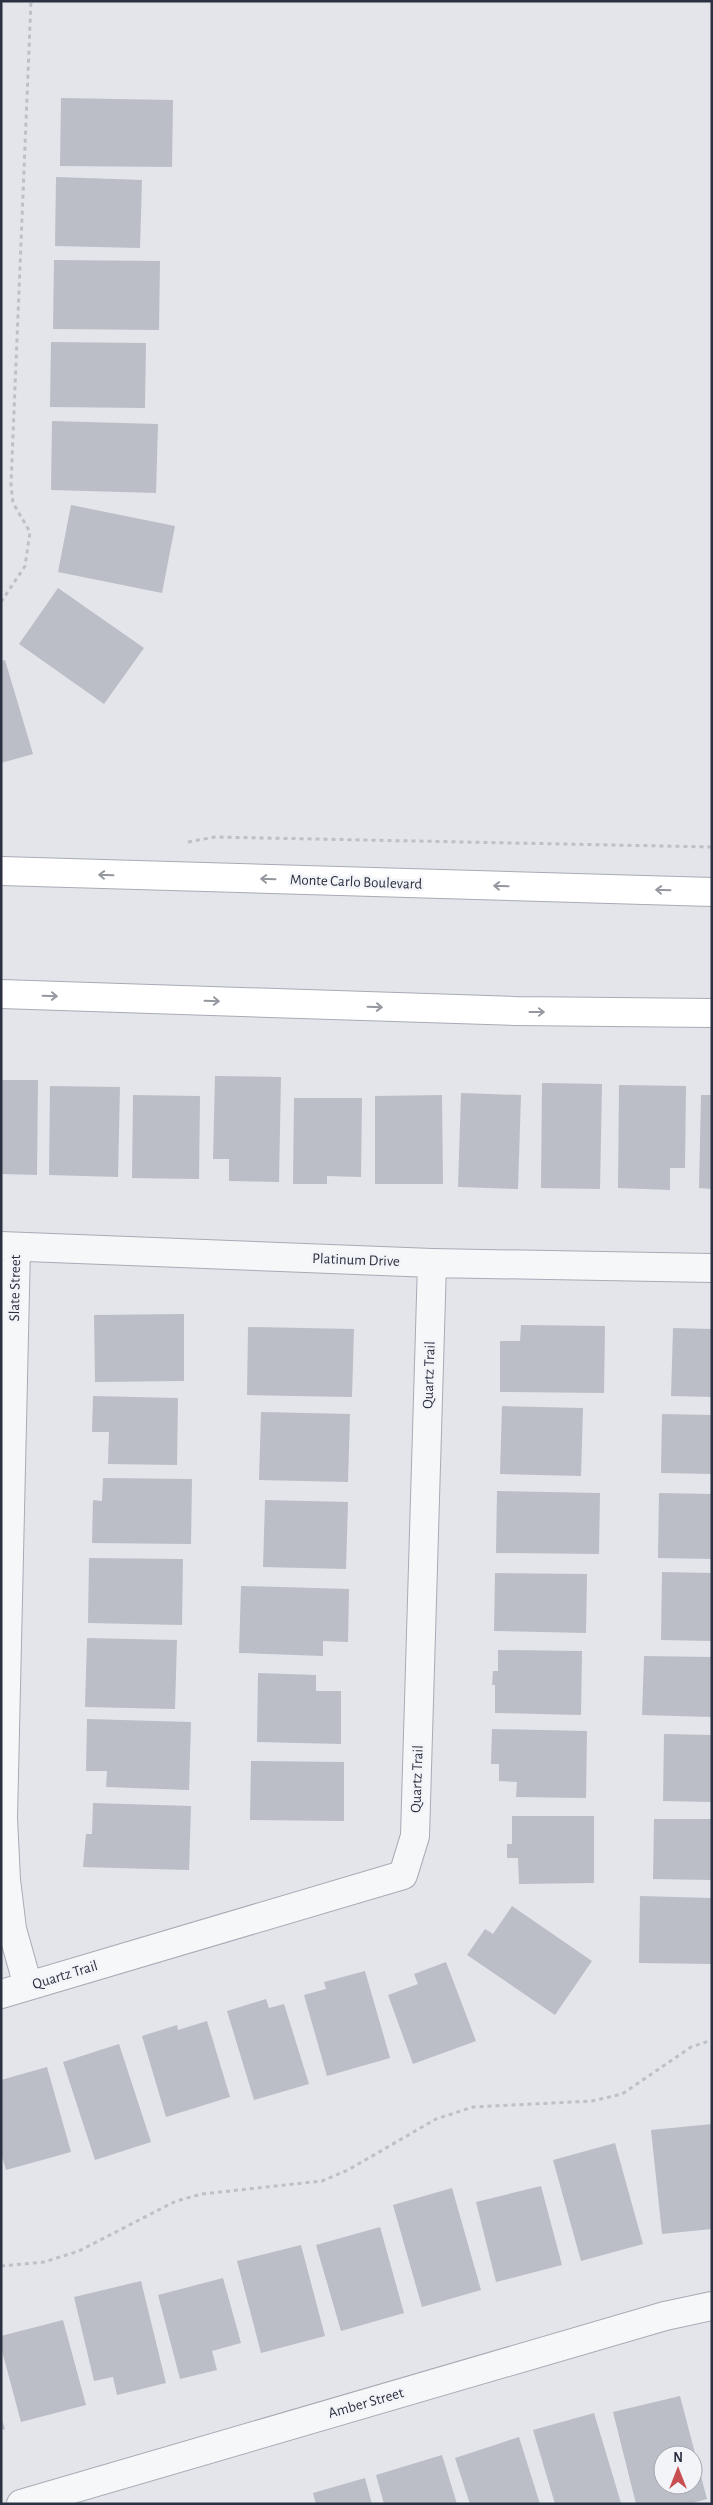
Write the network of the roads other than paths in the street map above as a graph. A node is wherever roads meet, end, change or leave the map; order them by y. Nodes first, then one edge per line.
1 (1, 871) edge
2 (712, 892) edge
3 (1, 994) edge
4 (712, 1013) edge
5 (9, 1246) edge
6 (432, 1263) junction
7 (712, 1268) edge
8 (28, 1986) junction
9 (1, 1994) edge
10 (712, 2306) edge
11 (21, 2504) edge

2 -> 1 main road, Monte Carlo Boulevard
3 -> 4 main road
5 - 6 street, Platinum Drive
5 - 8 street, Slate Street
6 - 7 street, Platinum Drive
6 - 8 street, Quartz Trail
8 - 9 street, Quartz Trail
10 - 11 street, Amber Street

